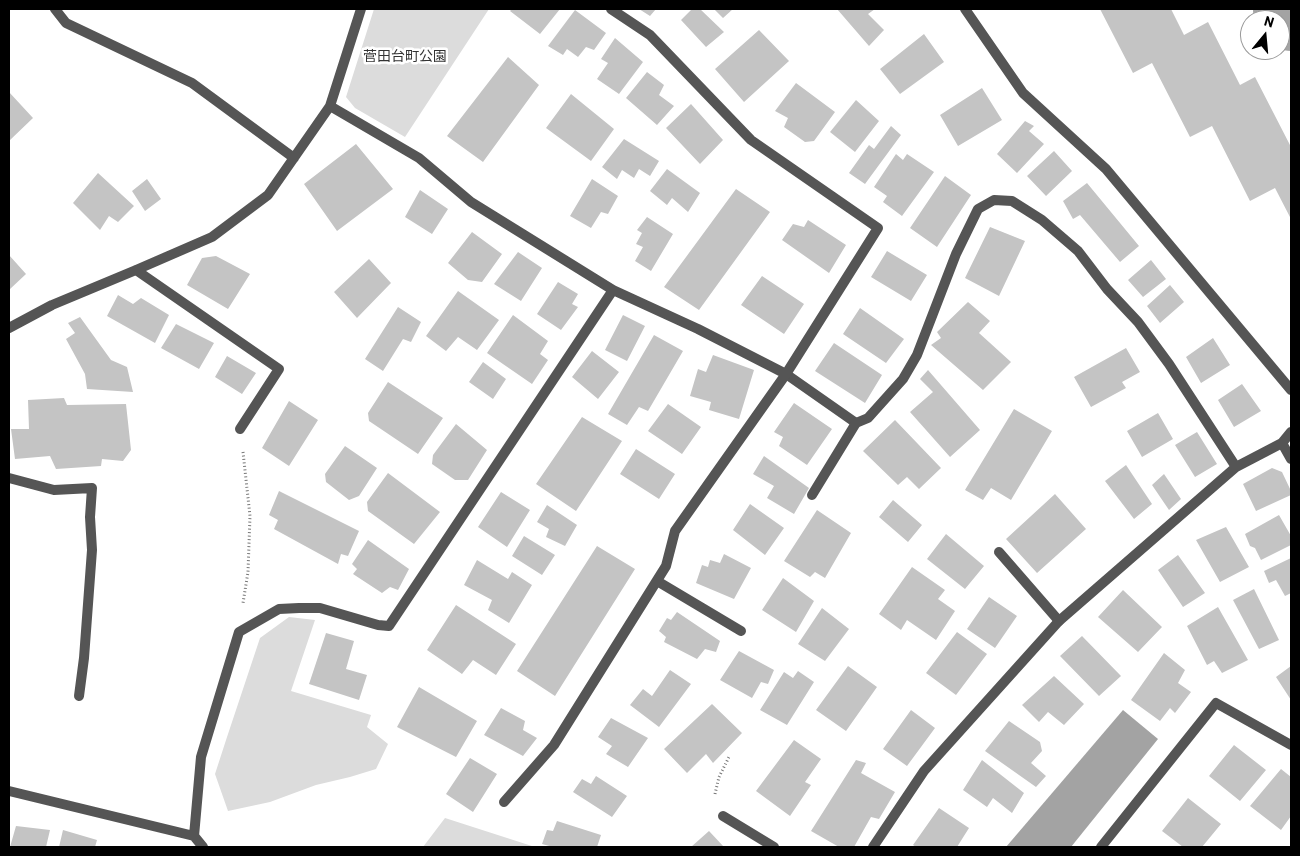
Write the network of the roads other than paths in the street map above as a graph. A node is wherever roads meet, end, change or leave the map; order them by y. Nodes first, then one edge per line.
1 (55, 9) edge
2 (361, 9) edge
3 (611, 9) edge
4 (965, 9) edge
5 (330, 106) junction
6 (294, 158) junction
7 (136, 270) junction
8 (613, 290) junction
9 (9, 328) edge
10 (786, 374) junction
11 (1291, 390) edge
12 (856, 424) junction
13 (240, 429) road end
14 (1291, 432) edge
15 (1282, 443) junction
16 (1291, 459) edge
17 (1236, 467) junction
18 (9, 478) edge
19 (812, 495) dead end
20 (999, 552) dead end
21 (657, 581) junction
22 (1059, 621) junction
23 (741, 630) dead end
24 (79, 696) dead end
25 (1291, 745) edge
26 (9, 791) edge
27 (504, 802) dead end
28 (723, 816) road end
29 (194, 836) junction
30 (202, 847) edge
31 (774, 847) edge
32 (873, 847) edge
33 (1100, 847) edge

1 - 6 street
2 - 5 street
3 - 10 street
4 - 11 street
5 - 6 street
5 - 8 street
6 - 7 street
7 - 9 street
7 - 13 street
8 - 10 street
8 - 29 street
10 - 12 street
10 - 21 street
12 - 17 street
12 - 19 street
14 - 15 street
15 - 16 street
15 - 17 street
17 - 22 street
18 - 24 street
20 - 22 street
21 - 23 street
21 - 27 street
22 - 32 street
25 - 33 street
26 - 29 street
28 - 31 street
29 - 30 street

